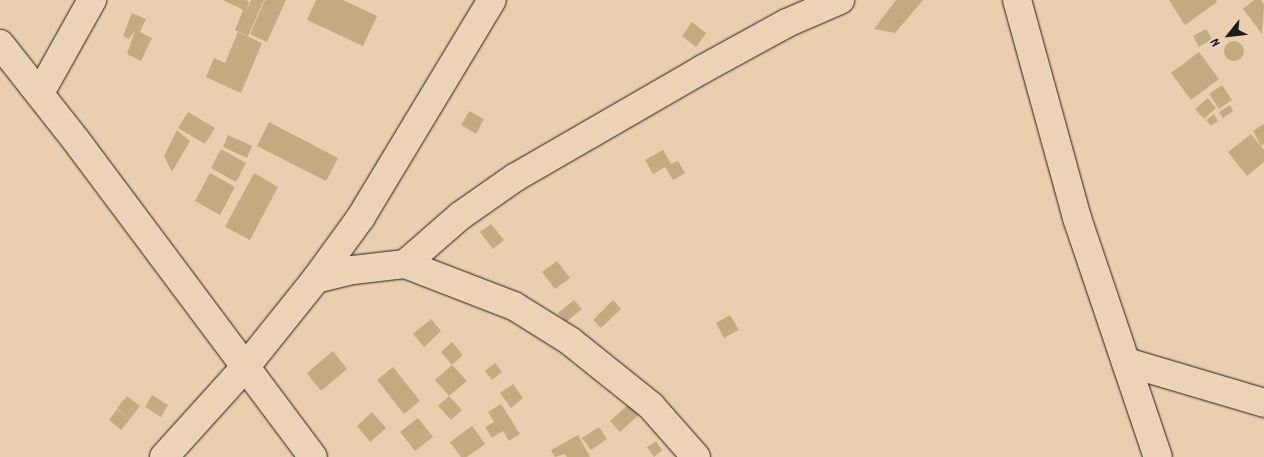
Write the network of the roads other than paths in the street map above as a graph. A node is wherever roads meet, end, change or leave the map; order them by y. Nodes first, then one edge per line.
1 (92, 0) edge
2 (492, 0) edge
3 (840, 0) edge
4 (1017, 0) edge
5 (0, 44) edge
6 (40, 93) junction
7 (405, 264) junction
8 (316, 279) junction
9 (1126, 362) junction
10 (247, 365) junction
11 (1264, 403) edge
12 (164, 457) edge
13 (313, 457) edge
14 (696, 457) edge
15 (1158, 457) edge

1 - 6 street
2 - 8 street
3 - 7 street
4 - 9 street
5 - 6 street
6 - 10 street
7 - 8 street
7 - 14 street
8 - 10 street
9 - 11 street
9 - 15 street
10 - 12 street
10 - 13 street

